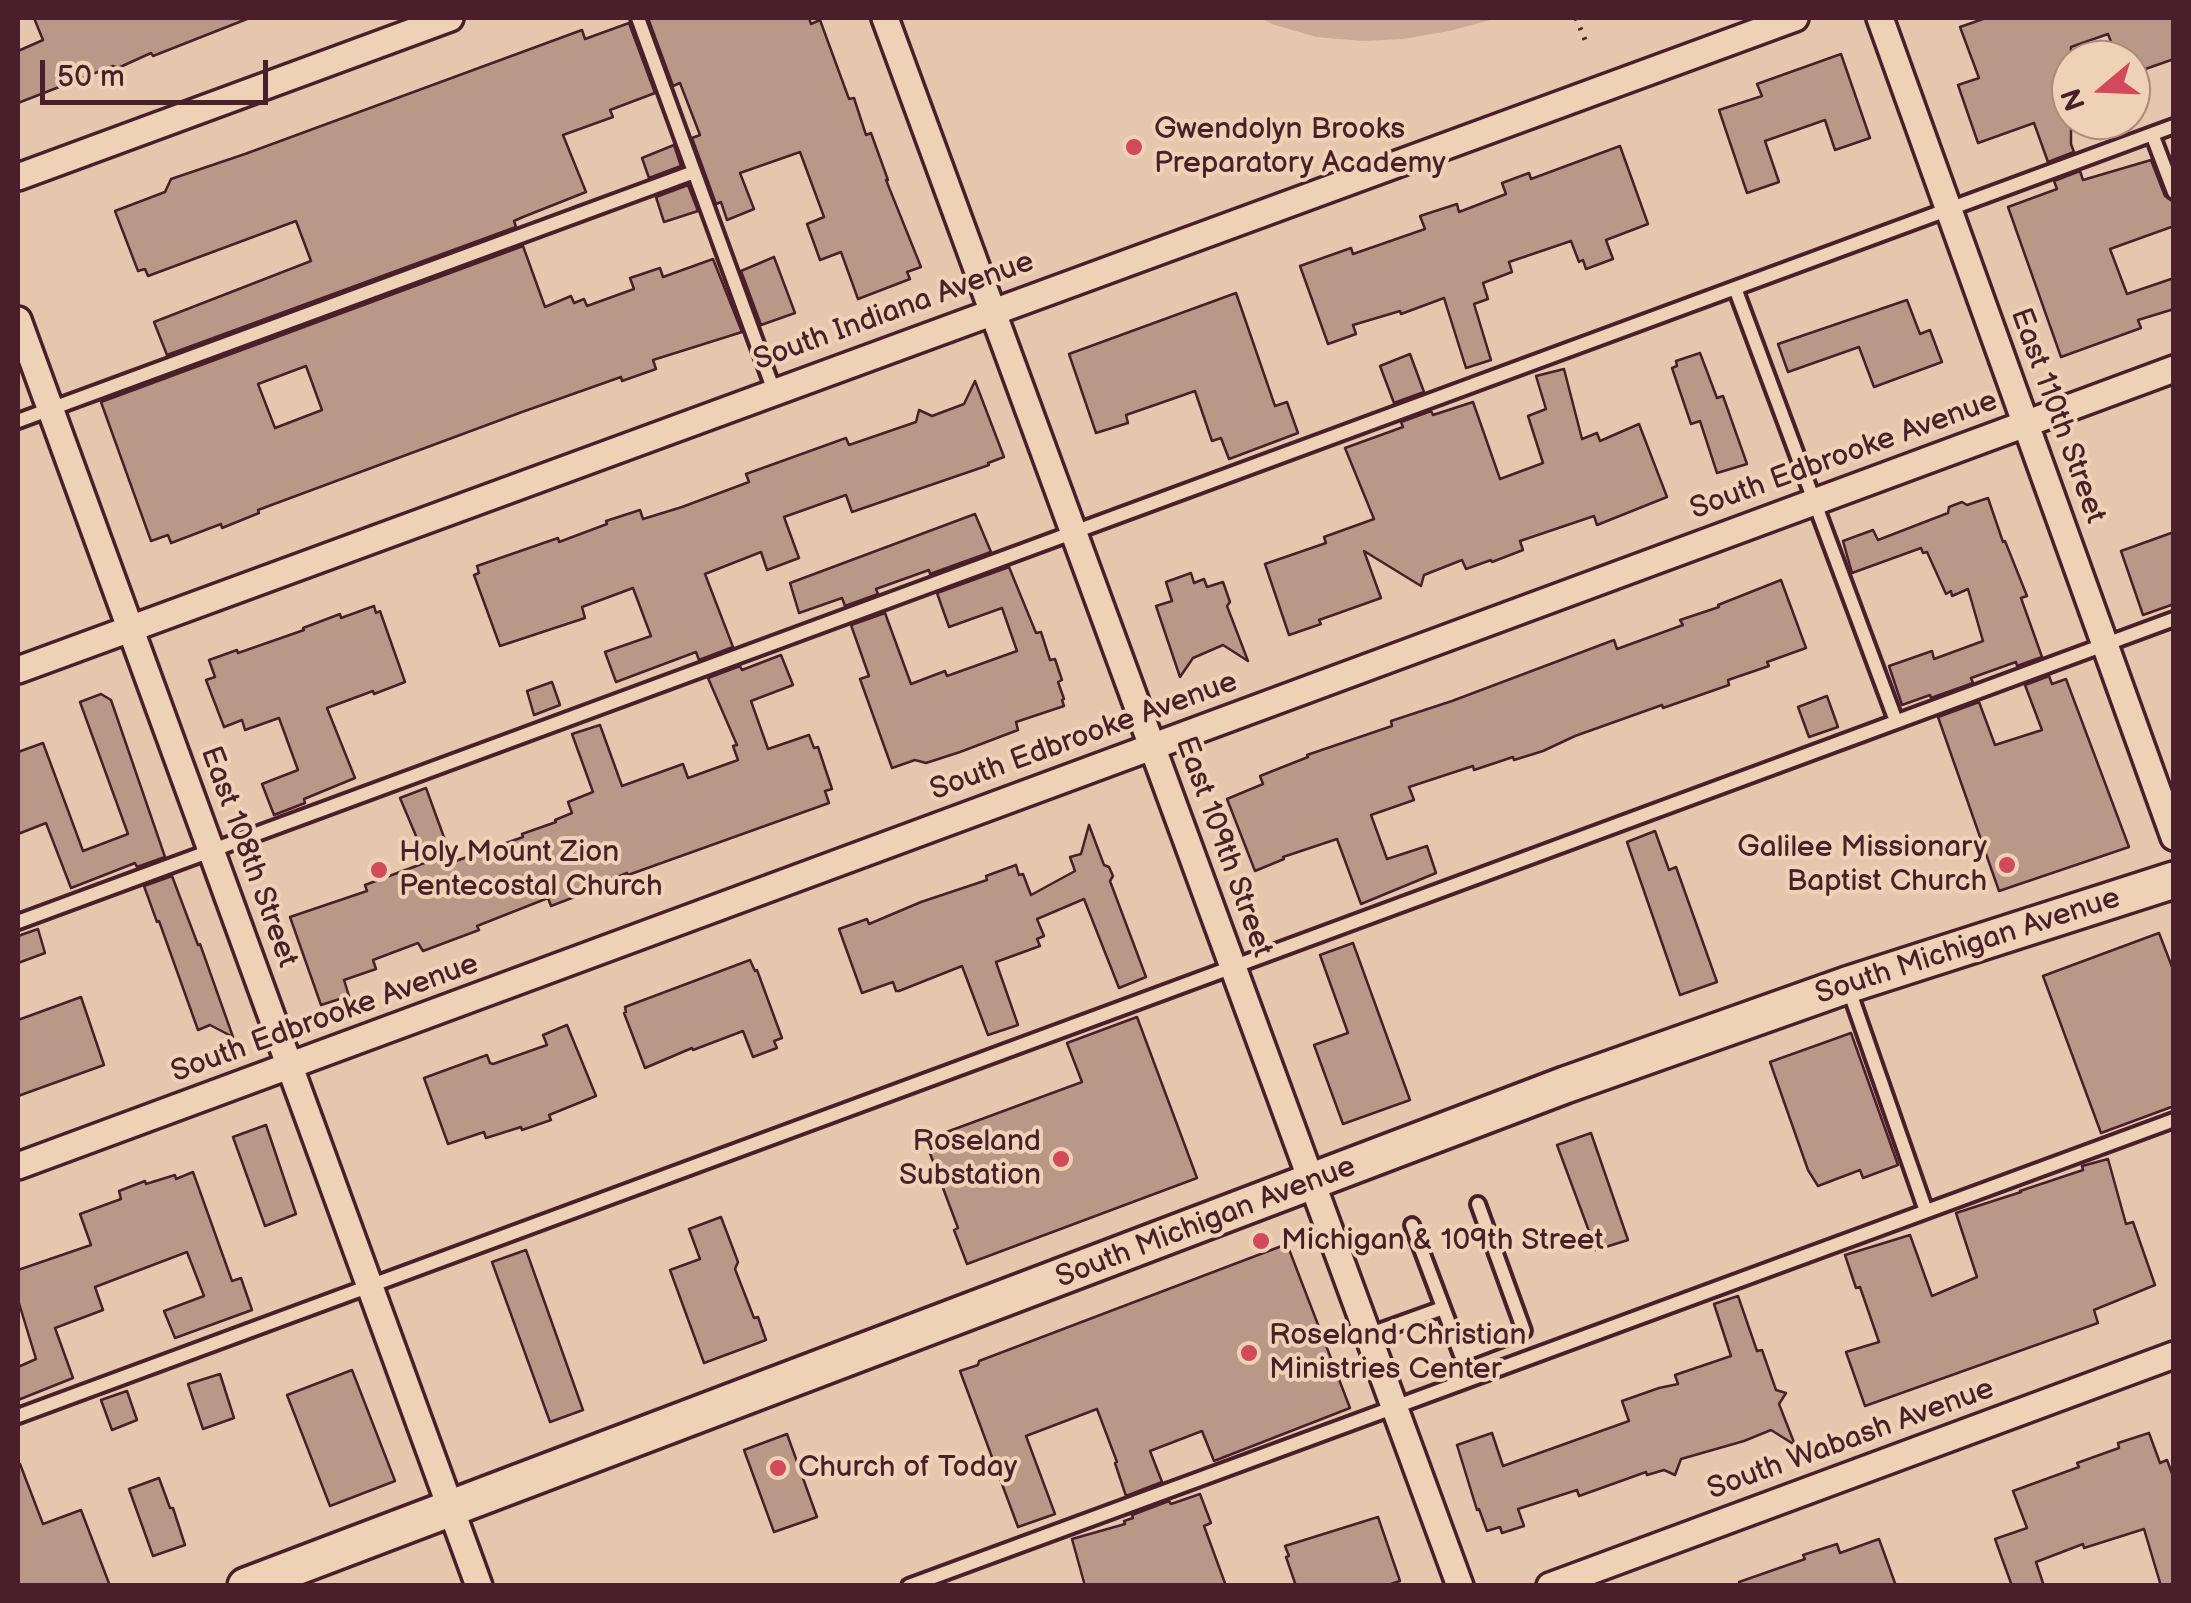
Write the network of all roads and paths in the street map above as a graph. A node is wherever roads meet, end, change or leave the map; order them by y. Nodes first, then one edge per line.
1 (450, 18) edge
2 (638, 18) edge
3 (885, 18) edge
4 (1576, 18) edge
5 (1794, 18) edge
6 (1880, 18) edge
7 (1588, 47) dead end
8 (2174, 126) edge
9 (2152, 134) junction
10 (694, 172) junction
11 (18, 177) edge
12 (2174, 192) edge
13 (1948, 209) junction
14 (1735, 288) junction
15 (992, 311) junction
16 (18, 320) edge
17 (2174, 369) edge
18 (774, 391) junction
19 (50, 408) junction
20 (18, 420) edge
21 (2025, 424) junction
22 (1815, 502) junction
23 (1074, 532) junction
24 (2174, 619) edge
25 (130, 628) junction
26 (2104, 644) junction
27 (18, 670) edge
28 (1896, 721) junction
29 (1152, 746) junction
30 (2174, 837) edge
31 (211, 851) junction
32 (2174, 880) edge
33 (18, 922) edge
34 (1233, 967) junction
35 (1847, 985) junction
36 (290, 1067) junction
37 (2174, 1120) edge
38 (18, 1166) edge
39 (1312, 1183) junction
40 (1478, 1204) dead end
41 (1926, 1211) junction
42 (1412, 1225) dead end
43 (370, 1286) junction
44 (1443, 1308) junction
45 (1368, 1335) junction
46 (2174, 1355) edge
47 (1394, 1407) junction
48 (18, 1416) edge
49 (451, 1509) junction
50 (246, 1586) edge
51 (479, 1586) edge
52 (909, 1586) edge
53 (1460, 1586) edge
54 (1550, 1586) edge

1 - 11 street
2 - 10 lane
3 - 15 street, East 109th Street
4 - 7 path
5 - 15 street, South Indiana Avenue
6 - 13 street, East 110th Street
8 - 9 lane
9 - 12 lane
9 - 13 lane
10 - 18 lane
10 - 19 lane
13 - 14 lane
13 - 21 street, East 110th Street
14 - 22 lane
14 - 23 lane
15 - 18 street, South Indiana Avenue
15 - 23 street, East 109th Street
16 - 19 street, East 108th Street
17 - 21 street, South Edbrooke Avenue
18 - 25 street, South Indiana Avenue
19 - 20 lane
19 - 25 street, East 108th Street
21 - 22 street, South Edbrooke Avenue
21 - 26 street, East 110th Street
22 - 28 lane
22 - 29 street, South Edbrooke Avenue
23 - 29 street, East 109th Street
23 - 31 lane
24 - 26 lane
25 - 27 street, South Indiana Avenue
25 - 31 street, East 108th Street
26 - 28 lane
26 - 30 street, East 110th Street
28 - 34 lane
29 - 34 street, East 109th Street
29 - 36 street, South Edbrooke Avenue
31 - 33 lane
31 - 36 street, East 108th Street
32 - 35 main road, South Michigan Avenue
34 - 39 street, East 109th Street
34 - 43 lane
35 - 39 main road, South Michigan Avenue
35 - 41 lane
36 - 38 street, South Edbrooke Avenue
36 - 43 street, East 108th Street
37 - 41 lane
39 - 45 street, East 109th Street
39 - 49 main road, South Michigan Avenue
40 - 44 lane
41 - 47 lane
42 - 44 lane
43 - 48 lane
43 - 49 street, East 108th Street
44 - 45 lane
45 - 47 street, East 109th Street
46 - 54 street, South Wabash Avenue
47 - 52 lane
47 - 53 street, East 109th Street
49 - 50 main road, South Michigan Avenue
49 - 51 street, East 108th Street

